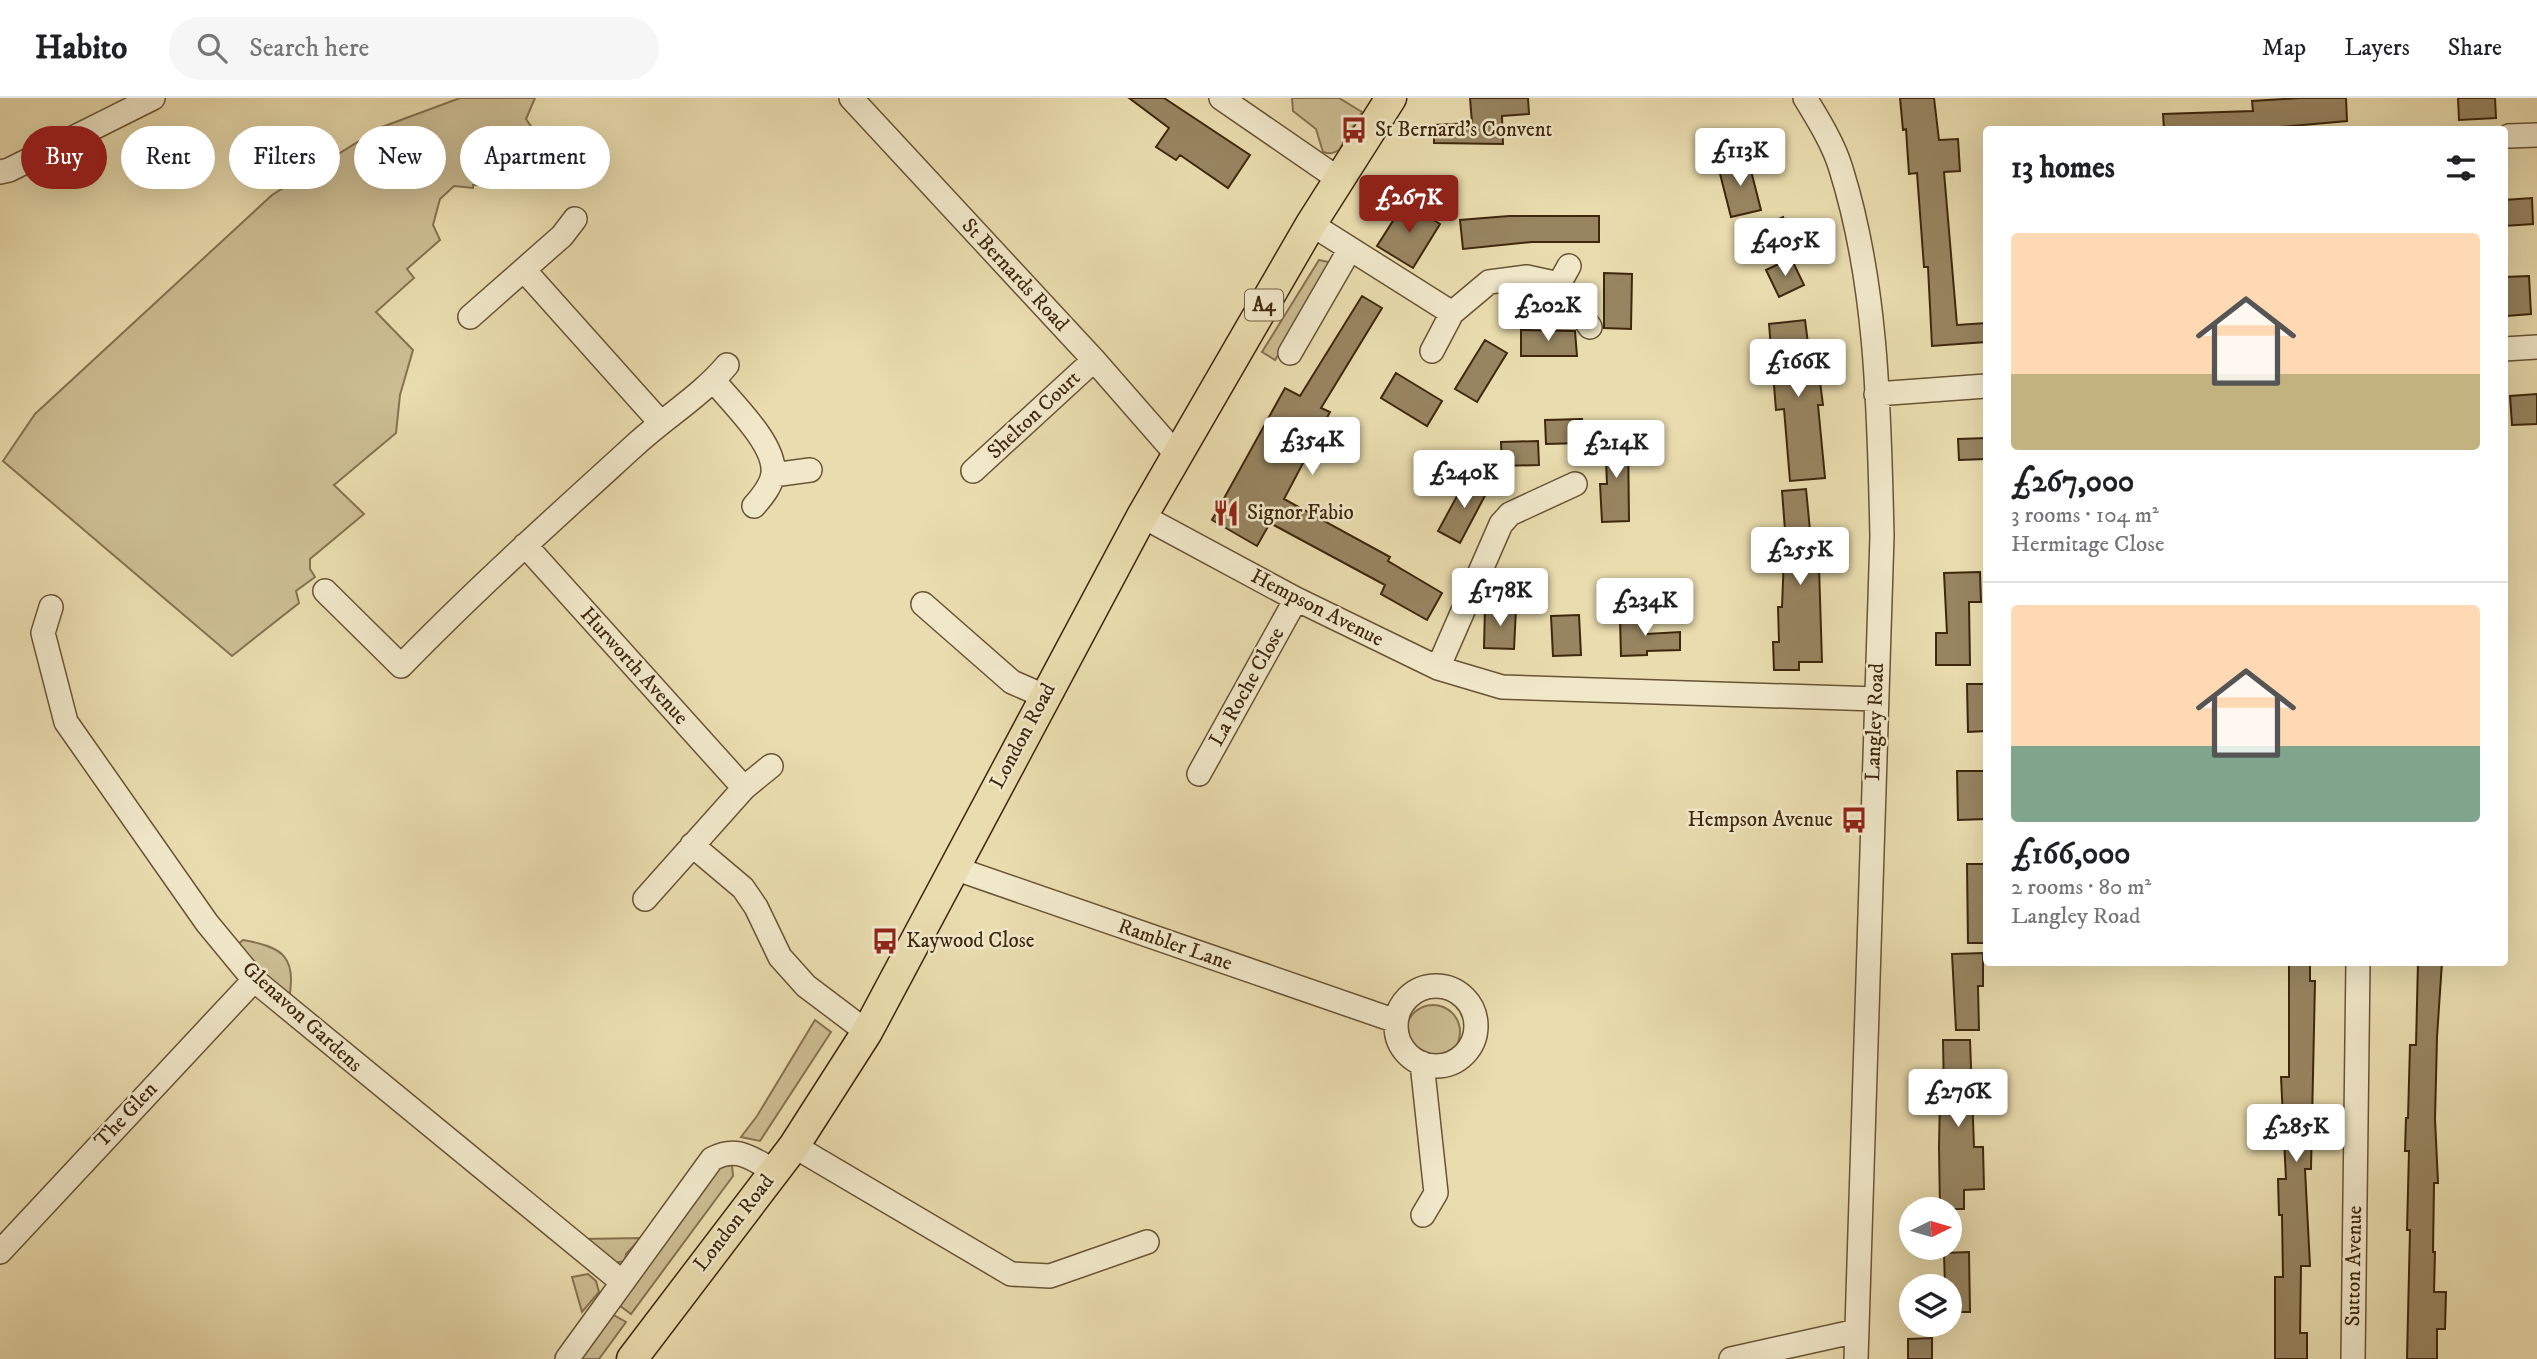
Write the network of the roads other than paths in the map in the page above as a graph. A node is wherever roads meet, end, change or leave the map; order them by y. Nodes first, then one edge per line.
1 (153, 98) edge
2 (851, 98) edge
3 (1221, 98) edge
4 (1391, 98) edge
5 (1805, 98) edge
6 (2537, 135) edge
7 (2509, 136) dead end
8 (0, 172) edge
9 (1340, 180) junction
10 (575, 219) dead end
11 (1311, 224) junction
12 (1350, 248) junction
13 (524, 270) junction
14 (1452, 313) junction
15 (470, 317) dead end
16 (1590, 327) dead end
17 (2537, 347) edge
18 (2508, 349) edge
19 (1432, 351) dead end
20 (1290, 353) dead end
21 (1094, 360) junction
22 (1983, 386) edge
23 (1877, 394) junction
24 (660, 422) junction
25 (1177, 455) junction
26 (810, 470) dead end
27 (973, 471) dead end
28 (773, 475) junction
29 (1575, 484) dead end
30 (754, 506) dead end
31 (1142, 516) junction
32 (524, 545) junction
33 (326, 591) dead end
34 (1296, 599) junction
35 (923, 604) dead end
36 (51, 607) dead end
37 (1438, 668) junction
38 (1044, 696) junction
39 (1876, 699) junction
40 (771, 766) dead end
41 (1199, 774) dead end
42 (744, 788) junction
43 (692, 845) junction
44 (954, 868) junction
45 (645, 899) dead end
46 (2358, 966) edge
47 (254, 980) junction
48 (1396, 1021) junction
49 (867, 1032) junction
50 (1422, 1063) junction
51 (794, 1146) junction
52 (775, 1171) junction
53 (1423, 1215) dead end
54 (1147, 1242) dead end
55 (0, 1252) edge
56 (622, 1282) junction
57 (1857, 1331) junction
58 (567, 1359) edge
59 (632, 1359) edge
60 (1731, 1359) edge
61 (1856, 1359) edge
62 (2353, 1359) edge

1 - 8 street
2 - 21 street, St Bernards Road
3 - 9 street
4 - 9 main road, London Road / A4
5 - 23 street, Langley Road
6 - 7 street
9 - 11 main road, London Road / A4
10 - 13 street
11 - 12 street
11 - 25 main road, London Road / A4
12 - 14 street
12 - 20 street
13 - 15 street
13 - 24 street
14 - 16 street
14 - 19 street
17 - 18 street
21 - 25 street, St Bernards Road
21 - 27 street, Shelton Court
22 - 23 street
23 - 39 street, Langley Road
24 - 28 street
24 - 32 street
25 - 31 main road, London Road / A4
26 - 28 street
28 - 30 street
29 - 37 street
31 - 34 street, Hempson Avenue
31 - 38 main road, London Road / A4
32 - 33 street
32 - 42 street, Hurworth Avenue
34 - 37 street, Hempson Avenue
34 - 41 street, La Roche Close
35 - 38 street
36 - 47 street, Glenavon Gardens
37 - 39 street, Hempson Avenue
38 - 44 main road, London Road / A4
39 - 57 street, Langley Road
40 - 42 street
42 - 43 street
43 - 45 street
43 - 49 street
44 - 48 street, Rambler Lane
44 - 49 main road, London Road / A4
46 - 62 street, Sutton Avenue
47 - 55 street, The Glen
47 - 56 street, Glenavon Gardens
48 - 50 street
48 - 50 street
49 - 51 main road, London Road / A4
50 - 53 street
51 - 52 main road, London Road / A4
51 - 54 street
52 - 56 street
52 - 59 main road, London Road / A4
56 - 58 street
57 - 60 street
57 - 61 street, Langley Road

